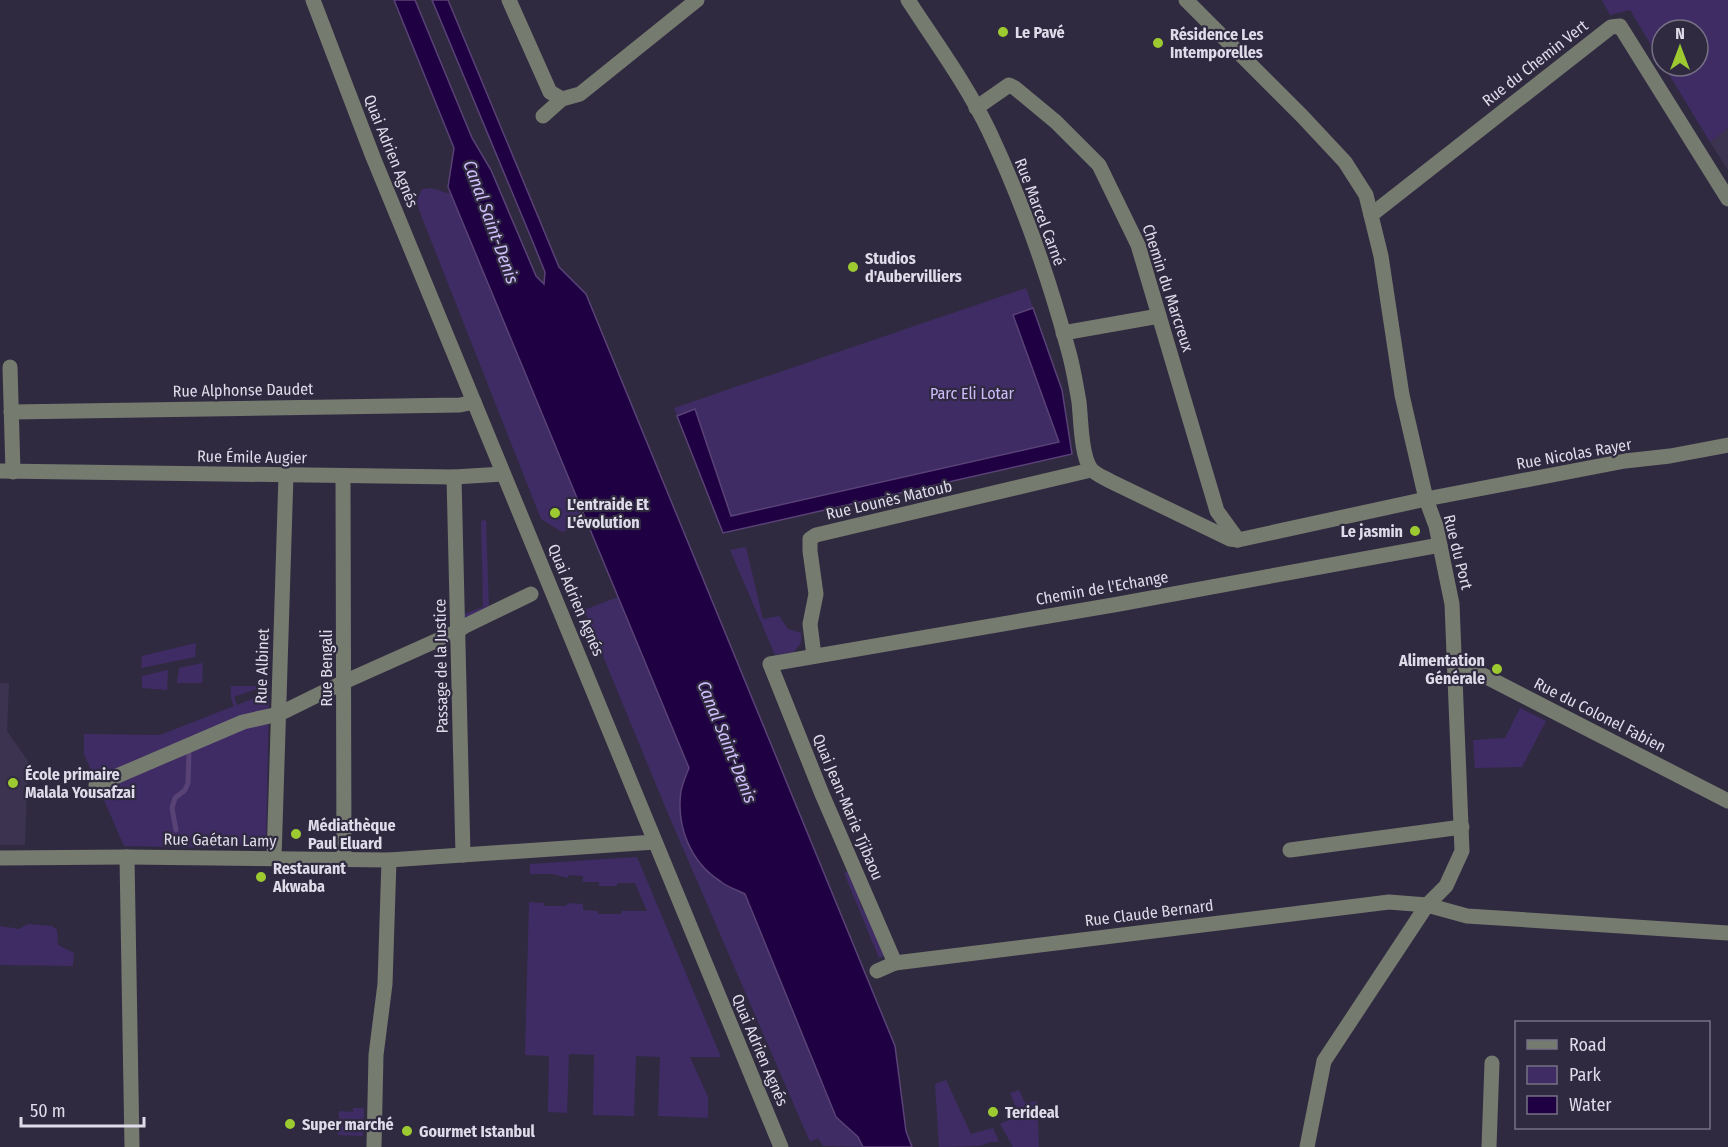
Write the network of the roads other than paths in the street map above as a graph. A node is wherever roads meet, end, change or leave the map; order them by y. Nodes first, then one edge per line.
1 (313, 0) edge
2 (509, 0) edge
3 (697, 0) edge
4 (908, 0) edge
5 (1186, 0) edge
6 (562, 99) junction
7 (976, 108) junction
8 (543, 116) dead end
9 (1728, 199) edge
10 (1371, 215) junction
11 (1159, 316) junction
12 (1064, 333) junction
13 (10, 367) dead end
14 (474, 402) junction
15 (11, 412) junction
16 (1728, 445) edge
17 (1089, 464) junction
18 (6, 471) edge
19 (503, 474) junction
20 (286, 475) junction
21 (343, 476) junction
22 (454, 477) junction
23 (1426, 499) junction
24 (1234, 539) junction
25 (1440, 545) junction
26 (531, 594) dead end
27 (458, 631) junction
28 (814, 656) junction
29 (770, 664) joint
30 (1454, 666) junction
31 (344, 681) junction
32 (279, 714) junction
33 (96, 785) dead end
34 (1728, 801) edge
35 (1462, 827) junction
36 (655, 842) junction
37 (1290, 850) dead end
38 (464, 855) junction
39 (128, 857) junction
40 (0, 858) edge
41 (274, 859) junction
42 (344, 860) junction
43 (389, 860) junction
44 (1427, 905) junction
45 (1728, 933) edge
46 (895, 963) junction
47 (877, 971) dead end
48 (1492, 1063) dead end
49 (132, 1147) edge
50 (374, 1147) edge
51 (781, 1147) edge
52 (1307, 1147) edge
53 (1489, 1147) edge

1 - 14 street, Quai Adrien Agnés
2 - 6 street
3 - 6 street
4 - 7 street, Rue Marcel Carné
5 - 10 street, Rue du Port
6 - 8 street
7 - 11 street, Chemin du Marcreux
7 - 12 street, Rue Marcel Carné
9 - 10 street, Rue du Chemin Vert
10 - 23 street, Rue du Port
11 - 12 street
11 - 24 street, Chemin du Marcreux
12 - 17 street, Rue Marcel Carné
13 - 15 street
14 - 15 street, Rue Alphonse Daudet
14 - 19 street, Quai Adrien Agnés
15 - 18 street
16 - 23 street, Rue Nicolas Rayer
17 - 24 street
17 - 28 street, Rue Lounès Matoub
18 - 20 street, Rue Émile Augier
19 - 22 street, Rue Émile Augier
19 - 36 street, Quai Adrien Agnés
20 - 21 street, Rue Émile Augier
20 - 32 street, Rue Albinet
21 - 22 street, Rue Émile Augier
21 - 31 street, Rue Bengali
22 - 27 street, Passage de la Justice
23 - 24 street
23 - 25 street, Rue du Port
25 - 28 street, Chemin de l'Echange
25 - 30 street, Rue du Port
26 - 27 street
27 - 31 street
27 - 38 street, Passage de la Justice
28 - 29 street, Chemin de l'Echange
29 - 46 street, Quai Jean-Marie Tjibaou
30 - 34 street, Rue du Colonel Fabien
30 - 35 street, Rue du Port
31 - 32 street
31 - 42 street, Rue Bengali
32 - 33 street
32 - 41 street, Rue Albinet
35 - 37 street
35 - 44 street, Rue du Port
36 - 38 street, Rue Gaétan Lamy
36 - 51 street, Quai Adrien Agnés
38 - 43 street, Rue Gaétan Lamy
39 - 40 street, Rue Gaétan Lamy
39 - 41 street, Rue Gaétan Lamy
39 - 49 street
41 - 42 street, Rue Gaétan Lamy
42 - 43 street, Rue Gaétan Lamy
43 - 50 street
44 - 45 street, Rue Claude Bernard
44 - 46 street, Rue Claude Bernard
44 - 52 street, Rue du Port
46 - 47 street, Rue Claude Bernard
48 - 53 street

